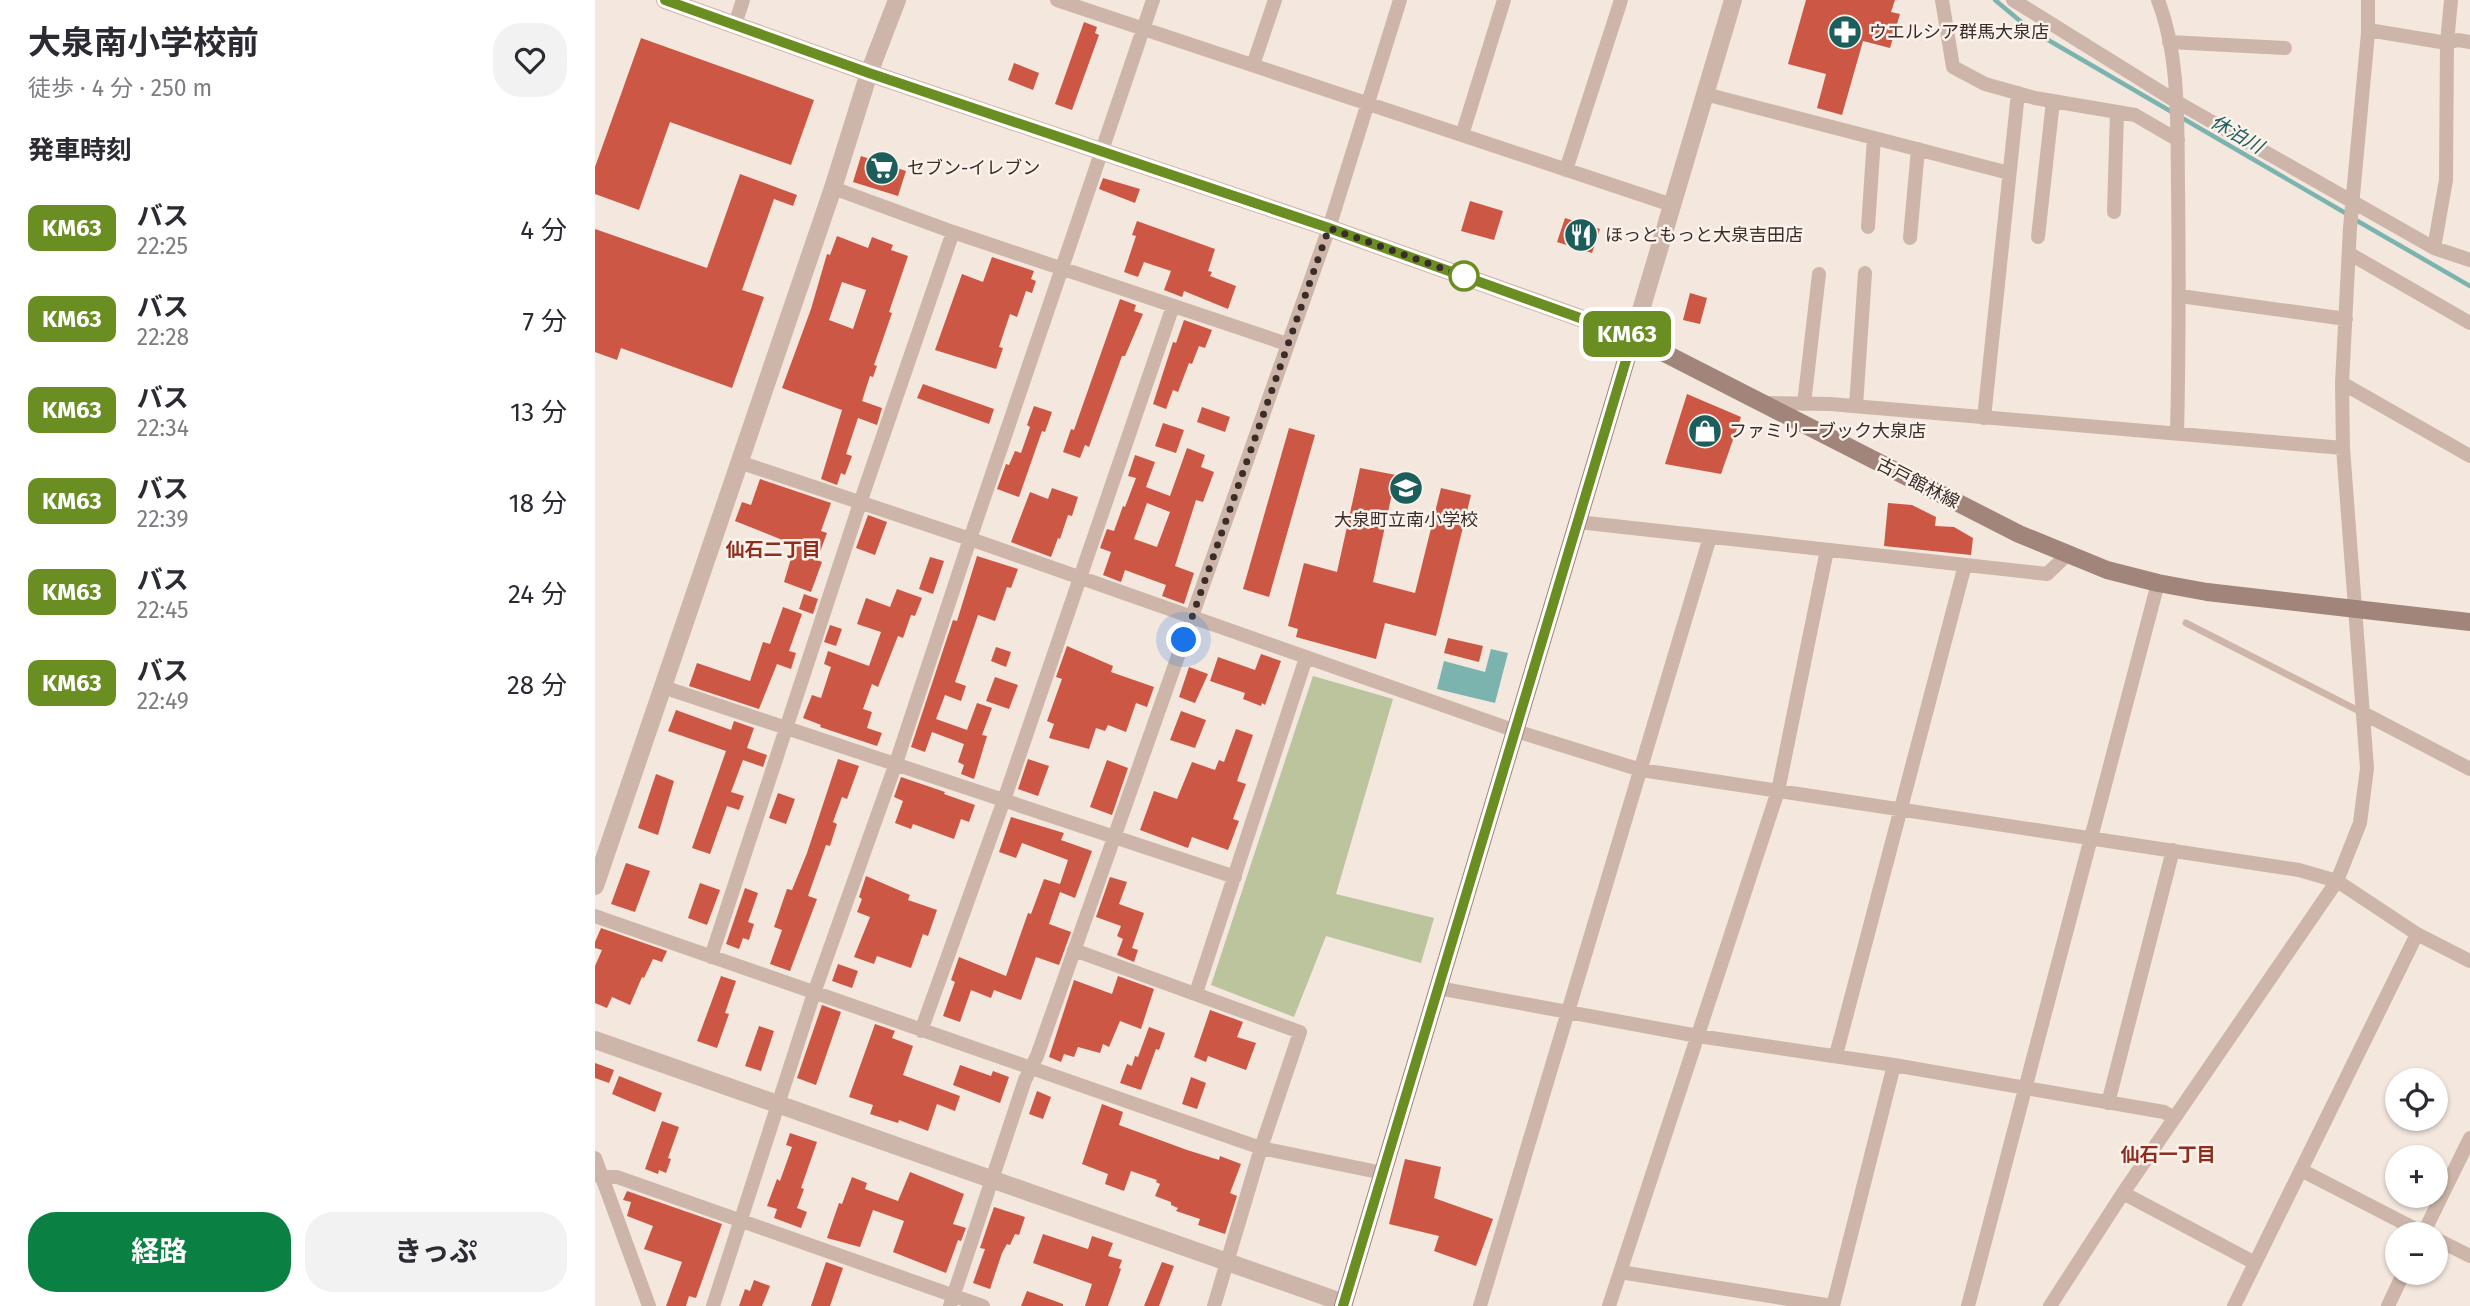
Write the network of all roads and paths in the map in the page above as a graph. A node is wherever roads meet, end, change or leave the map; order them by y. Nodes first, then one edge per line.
1 (665, 0) edge
2 (743, 0) edge
3 (897, 0) edge
4 (1057, 0) edge
5 (1153, 0) edge
6 (1276, 0) edge
7 (1400, 0) edge
8 (1504, 0) edge
9 (1621, 0) edge
10 (1733, 0) edge
11 (1942, 0) edge
12 (2013, 0) edge
13 (2158, 0) edge
14 (2368, 0) edge
15 (2451, 0) edge
16 (735, 24) junction
17 (1143, 30) junction
18 (2368, 30) junction
19 (2470, 42) edge
20 (2169, 43) junction
21 (2447, 43) junction
22 (2285, 48) dead end
23 (1253, 65) junction
24 (869, 73) junction
25 (2018, 93) junction
26 (1705, 94) junction
27 (2053, 101) junction
28 (2178, 102) junction
29 (1369, 105) junction
30 (2117, 112) junction
31 (2177, 134) junction
32 (1462, 135) junction
33 (1874, 138) junction
34 (1919, 149) junction
35 (1102, 151) junction
36 (1566, 170) junction
37 (2010, 173) junction
38 (833, 188) junction
39 (2352, 203) junction
40 (1672, 205) junction
41 (2114, 212) dead end
42 (1868, 227) dead end
43 (1329, 228) junction
44 (953, 232) junction
45 (2038, 237) dead end
46 (1910, 239) dead end
47 (2434, 248) junction
48 (2350, 254) junction
49 (2470, 260) edge
50 (1062, 267) junction
51 (1864, 273) dead end
52 (1819, 274) dead end
53 (2180, 296) junction
54 (1173, 306) junction
55 (2346, 319) junction
56 (2470, 323) edge
57 (1633, 337) junction
58 (1287, 344) junction
59 (2342, 383) junction
60 (1761, 403) junction
61 (1804, 404) junction
62 (1856, 406) junction
63 (1984, 418) junction
64 (2177, 434) junction
65 (2343, 448) junction
66 (2470, 456) edge
67 (739, 462) junction
68 (860, 503) junction
69 (1578, 522) junction
70 (1710, 537) junction
71 (969, 539) junction
72 (1828, 550) junction
73 (2067, 555) junction
74 (1965, 565) junction
75 (1079, 577) junction
76 (2158, 583) junction
77 (2356, 608) junction
78 (1192, 616) junction
79 (2470, 622) edge
80 (2186, 623) dead end
81 (1306, 658) junction
82 (663, 687) junction
83 (2363, 713) junction
84 (786, 729) junction
85 (1515, 731) junction
86 (896, 763) junction
87 (2470, 769) edge
88 (1641, 770) junction
89 (1778, 791) junction
90 (1004, 800) junction
91 (1900, 809) junction
92 (1115, 836) junction
93 (2090, 838) junction
94 (2173, 850) junction
95 (1235, 877) junction
96 (2337, 881) junction
97 (595, 886) edge
98 (595, 916) edge
99 (2417, 934) junction
100 (1074, 950) junction
101 (711, 957) junction
102 (2470, 961) edge
103 (1439, 988) junction
104 (814, 993) junction
105 (1196, 993) junction
106 (1567, 1012) junction
107 (921, 1031) junction
108 (1698, 1036) junction
109 (595, 1040) edge
110 (1836, 1055) junction
111 (1894, 1065) junction
112 (1031, 1069) junction
113 (2025, 1088) junction
114 (2108, 1103) junction
115 (778, 1104) junction
116 (2174, 1118) junction
117 (2470, 1138) edge
118 (1261, 1148) junction
119 (595, 1158) edge
120 (2301, 1170) junction
121 (1383, 1173) junction
122 (600, 1177) junction
123 (993, 1180) junction
124 (2123, 1193) junction
125 (741, 1220) junction
126 (2401, 1222) edge
127 (2430, 1222) edge
128 (2448, 1245) edge
129 (2470, 1256) edge
130 (1227, 1262) junction
131 (2255, 1262) junction
132 (1620, 1272) junction
133 (2398, 1285) edge
134 (952, 1301) edge
135 (1760, 1301) edge
136 (1347, 1305) edge
137 (649, 1306) edge
138 (713, 1306) edge
139 (983, 1306) edge
140 (1214, 1306) edge
141 (1480, 1306) edge
142 (1609, 1306) edge
143 (1832, 1306) edge
144 (1968, 1306) edge
145 (2050, 1306) edge
146 (2234, 1306) edge
147 (2388, 1306) edge

1 - 16 street
2 - 16 street
3 - 24 street
4 - 17 street
5 - 17 street
6 - 23 street
7 - 29 street
8 - 32 street
9 - 36 street
10 - 26 street
11 - 25 street
12 - 28 street
13 - 20 street
14 - 18 street
15 - 21 street
16 - 24 street
17 - 23 street
17 - 35 street
18 - 21 street
18 - 39 street
19 - 21 street
20 - 22 street
20 - 28 street
21 - 47 street
23 - 29 street
24 - 35 street
24 - 38 street
25 - 27 street
25 - 37 street
26 - 33 street
26 - 40 street
27 - 30 street
27 - 45 street
28 - 31 street
28 - 39 street
29 - 32 street
29 - 43 street
30 - 31 street
30 - 41 street
31 - 53 street
32 - 36 street
33 - 34 street
33 - 42 street
34 - 37 street
34 - 46 street
35 - 43 street
35 - 50 street
36 - 40 street
37 - 63 street
38 - 44 street
38 - 67 street
39 - 47 street
39 - 48 street
40 - 57 street
43 - 57 street
43 - 58 street
44 - 50 street
44 - 68 street
47 - 49 street
48 - 55 street
48 - 56 street
50 - 54 street
50 - 71 street
51 - 62 street
52 - 61 street
53 - 55 street
53 - 64 street
54 - 58 street
54 - 75 street
55 - 59 street
57 - 60 main road, 古戸館林線
57 - 69 main road
58 - 78 street
59 - 65 street
59 - 66 street
60 - 61 street
60 - 73 main road, 古戸館林線
61 - 62 street
62 - 63 street
63 - 64 street
64 - 65 street
65 - 77 street
67 - 68 street
67 - 82 street
68 - 71 street
68 - 84 street
69 - 70 street
69 - 85 main road
70 - 72 street
70 - 88 street
71 - 75 street
71 - 86 street
72 - 74 street
72 - 89 street
73 - 74 street
73 - 76 main road, 古戸館林線
74 - 91 street
75 - 78 street
75 - 90 street
76 - 77 main road, 古戸館林線
76 - 93 street
77 - 79 main road, 古戸館林線
77 - 83 street
78 - 81 street
78 - 92 street
80 - 83 lane
81 - 85 street
81 - 95 street
82 - 84 street
82 - 97 street
83 - 87 street
83 - 96 street
84 - 86 street
84 - 101 street
85 - 88 street
85 - 103 main road
86 - 90 street
86 - 104 street
88 - 89 street
88 - 106 street
89 - 91 street
89 - 108 street
90 - 92 street
90 - 107 street
91 - 93 street
91 - 110 street
92 - 95 street
92 - 100 street
93 - 94 street
93 - 113 street
94 - 96 street
94 - 114 street
95 - 105 street
96 - 99 street
96 - 116 street
98 - 101 street
99 - 102 street
99 - 120 street
100 - 105 street
100 - 112 street
101 - 104 street
103 - 106 street
103 - 121 main road
104 - 107 street
104 - 115 street
105 - 118 street
106 - 108 street
106 - 141 street
107 - 112 street
108 - 110 street
108 - 132 street
109 - 115 street
110 - 111 street
111 - 113 street
111 - 143 street
112 - 118 street
112 - 123 street
113 - 114 street
113 - 144 street
114 - 116 street
115 - 123 street
115 - 125 street
116 - 124 street
117 - 127 street
118 - 121 street
118 - 130 street
119 - 122 street
120 - 126 street
120 - 131 street
121 - 136 main road
122 - 125 street
122 - 137 street
123 - 130 street
123 - 134 street
124 - 131 street
124 - 145 street
125 - 134 street
125 - 138 street
128 - 129 street
130 - 136 street
130 - 140 street
131 - 146 street
132 - 135 street
132 - 142 street
133 - 147 street
134 - 139 street
135 - 143 street

